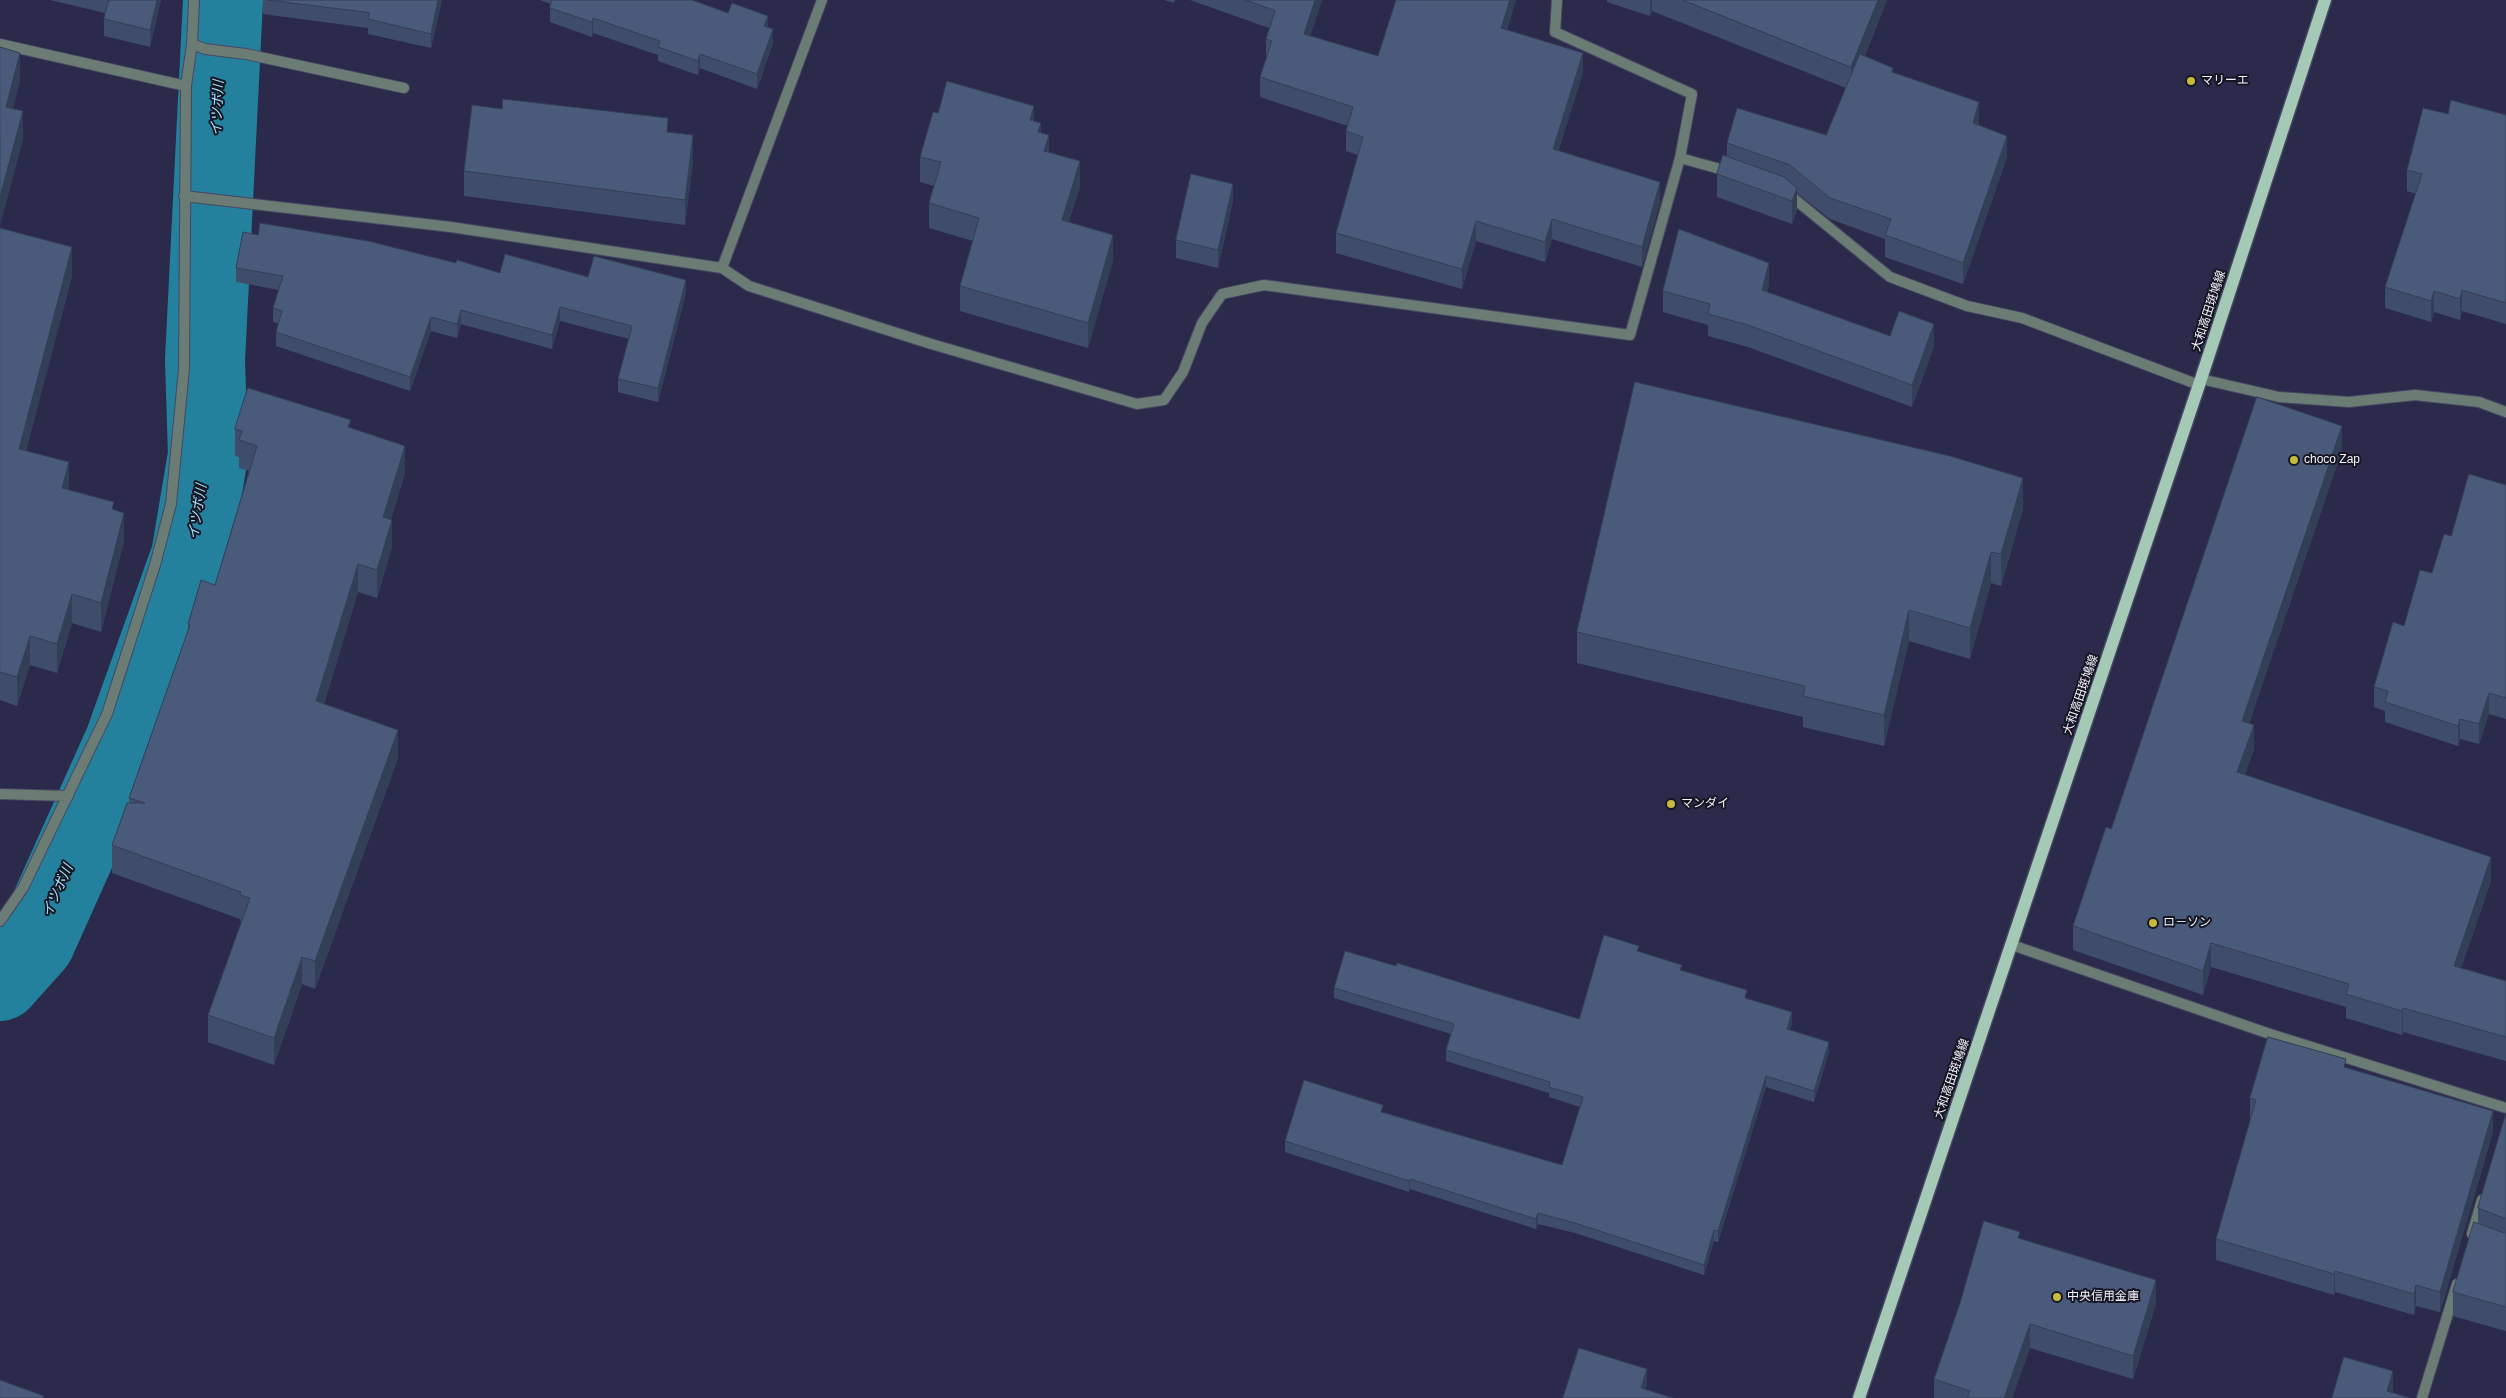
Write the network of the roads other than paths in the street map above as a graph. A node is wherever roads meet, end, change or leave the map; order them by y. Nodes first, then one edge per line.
1 (194, 0) edge
2 (1557, 0) edge
3 (2325, 0) edge
4 (819, 1) edge
5 (0, 44) edge
6 (192, 44) junction
7 (186, 86) junction
8 (404, 88) dead end
9 (1680, 158) junction
10 (1742, 176) edge
11 (1778, 190) edge
12 (184, 196) junction
13 (722, 268) junction
14 (2200, 382) junction
15 (2506, 412) edge
16 (0, 794) edge
17 (68, 796) junction
18 (0, 921) edge
19 (2012, 945) junction
20 (2506, 1108) edge
21 (2485, 1190) edge
22 (2473, 1241) edge
23 (2460, 1275) edge
24 (1859, 1398) edge
25 (2422, 1398) edge

1 - 6 street
2 - 9 street
3 - 14 main road, 大和高田斑鳩線
4 - 13 street
5 - 7 street
6 - 7 street
6 - 8 street
7 - 12 street
9 - 10 street
9 - 13 street
11 - 14 street
12 - 13 street
12 - 17 street
14 - 15 street
14 - 19 main road, 大和高田斑鳩線
16 - 17 street
17 - 18 street
19 - 20 street
19 - 24 main road, 大和高田斑鳩線
21 - 22 street
23 - 25 street

